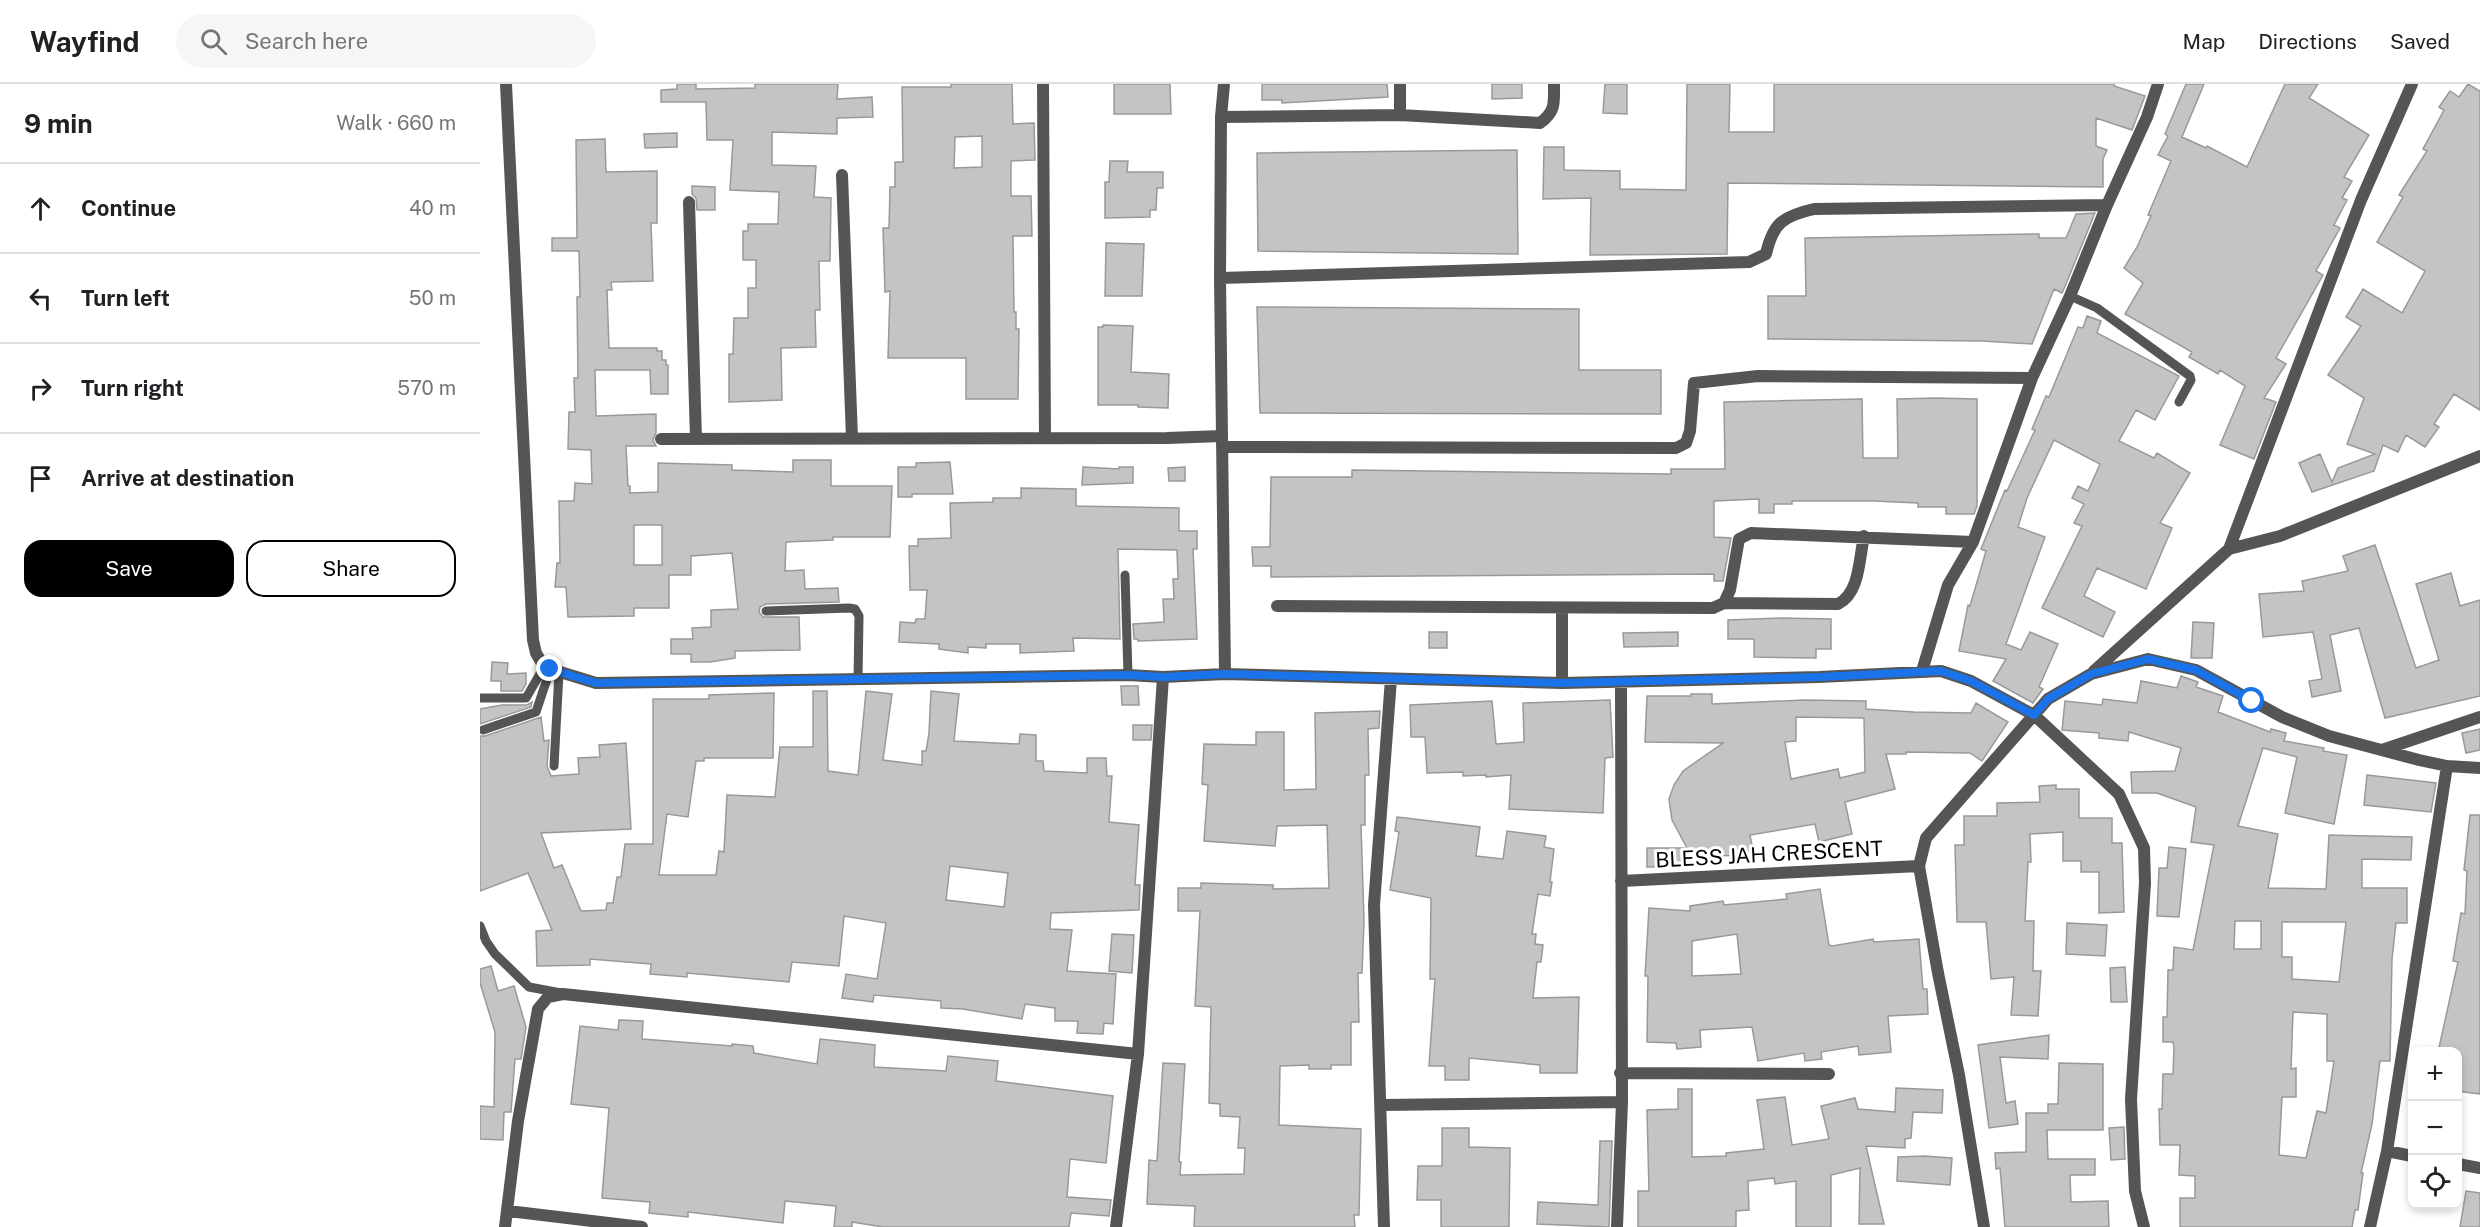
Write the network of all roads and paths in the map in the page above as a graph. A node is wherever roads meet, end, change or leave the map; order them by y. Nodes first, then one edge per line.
1 (506, 84) edge
2 (1043, 84) edge
3 (1224, 84) edge
4 (1400, 84) edge
5 (1554, 84) edge
6 (2158, 84) edge
7 (2412, 84) edge
8 (1400, 115) junction
9 (1221, 117) junction
10 (842, 175) dead end
11 (690, 202) dead end
12 (2107, 204) junction
13 (1220, 278) junction
14 (2070, 296) junction
15 (2032, 378) junction
16 (2179, 402) dead end
17 (852, 438) junction
18 (1045, 438) junction
19 (661, 439) dead end
20 (696, 439) junction
21 (1222, 441) junction
22 (2480, 456) edge
23 (1864, 536) junction
24 (1973, 542) junction
25 (2229, 549) junction
26 (1125, 575) dead end
27 (1724, 603) junction
28 (1276, 606) dead end
29 (1563, 608) junction
30 (766, 610) dead end
31 (551, 670) junction
32 (1922, 671) junction
33 (1225, 674) junction
34 (2091, 674) junction
35 (1128, 675) junction
36 (1163, 677) junction
37 (858, 680) junction
38 (1391, 680) junction
39 (1563, 683) junction
40 (1621, 683) junction
41 (480, 698) edge
42 (2034, 715) junction
43 (2480, 717) edge
44 (483, 730) dead end
45 (2381, 750) junction
46 (554, 766) dead end
47 (2447, 766) junction
48 (2480, 768) edge
49 (1919, 866) junction
50 (1621, 881) junction
51 (480, 926) edge
52 (563, 994) junction
53 (1138, 1054) junction
54 (1620, 1073) junction
55 (1829, 1074) dead end
56 (1622, 1102) junction
57 (1382, 1105) junction
58 (2387, 1151) junction
59 (2408, 1155) edge
60 (2462, 1165) edge
61 (2480, 1168) edge
62 (508, 1211) junction
63 (505, 1227) edge
64 (642, 1227) edge
65 (1116, 1227) edge
66 (1384, 1227) edge
67 (1617, 1227) edge
68 (1984, 1227) edge
69 (2144, 1227) edge
70 (2370, 1227) edge

1 - 31 street
2 - 18 street
3 - 9 street
4 - 8 street
5 - 8 street
6 - 12 street
7 - 25 street
8 - 9 street
9 - 13 street
10 - 17 street
11 - 20 street
12 - 13 street
12 - 14 street
13 - 21 street
14 - 15 street
14 - 16 lane
15 - 21 street
15 - 24 street
17 - 18 street
17 - 20 street
18 - 21 street
19 - 20 street
21 - 33 street
22 - 25 street
23 - 24 street
23 - 27 street
23 - 27 street
24 - 32 street
25 - 34 street
26 - 35 lane
27 - 29 street
28 - 29 street
29 - 39 street
30 - 37 lane
31 - 37 street
31 - 41 lane
31 - 44 lane
31 - 46 lane
32 - 40 street
32 - 42 street
33 - 36 street
33 - 38 street
34 - 42 street
34 - 45 street
35 - 36 street
35 - 37 street
36 - 53 street
38 - 39 street
38 - 57 street
39 - 40 street
40 - 50 street
42 - 49 street
42 - 69 street
43 - 45 street
45 - 47 street
47 - 48 street
47 - 58 street
49 - 50 street, BLESS JAH CRESCENT
49 - 68 street
50 - 54 street
51 - 52 lane
52 - 53 street
52 - 62 street
53 - 65 street
54 - 55 street
54 - 56 street
56 - 57 street
56 - 67 street
57 - 66 street
58 - 59 street
58 - 70 street
60 - 61 street
62 - 63 street
62 - 64 street

